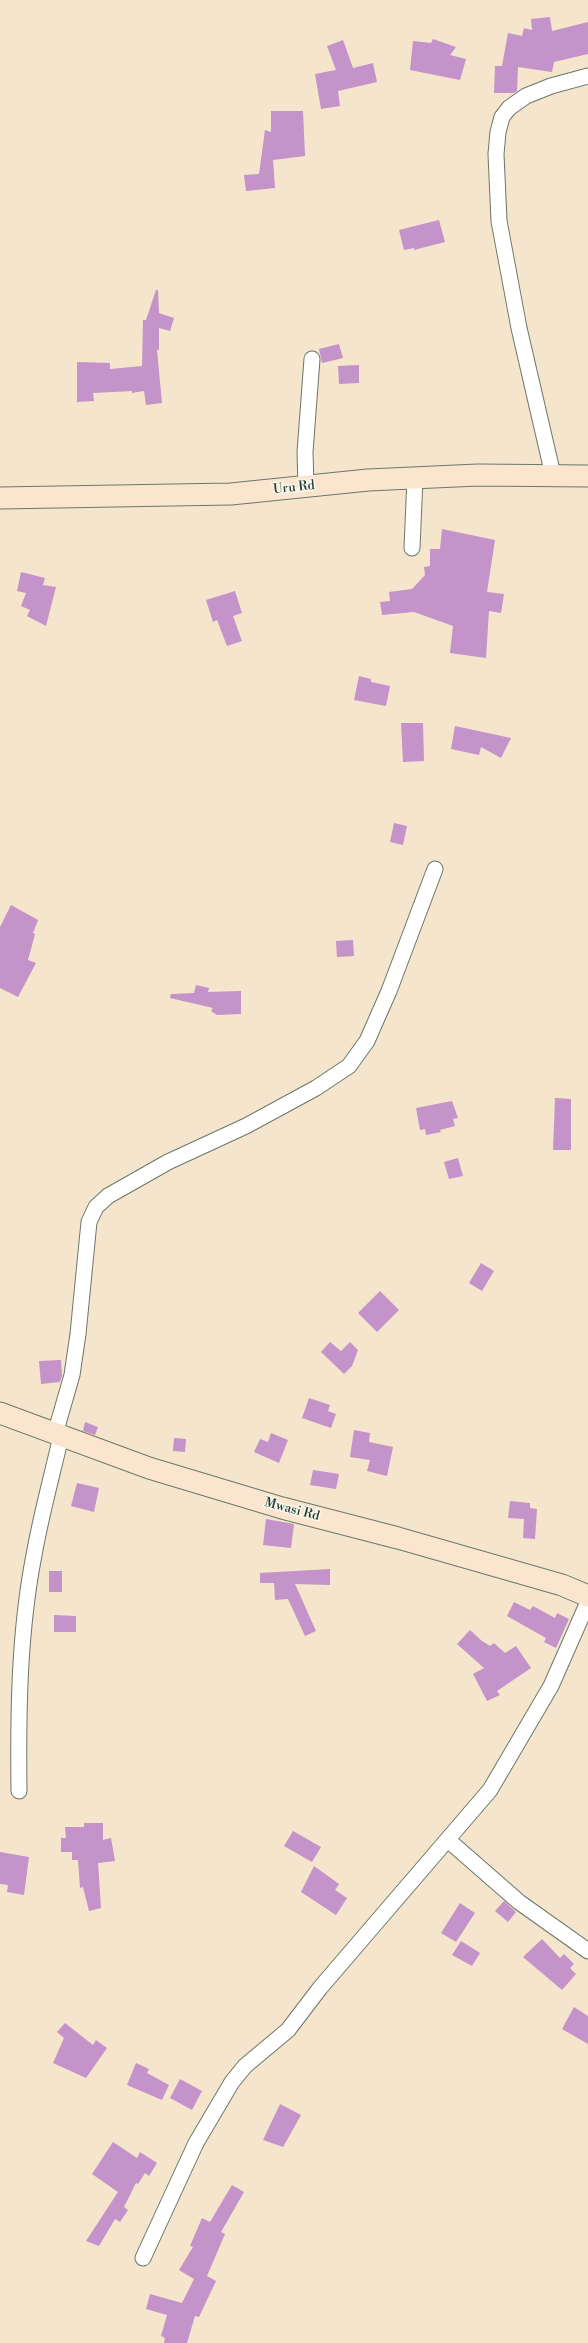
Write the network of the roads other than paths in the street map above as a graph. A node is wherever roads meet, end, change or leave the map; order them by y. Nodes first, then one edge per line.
1 (588, 76) edge
2 (312, 359) dead end
3 (553, 475) junction
4 (588, 476) edge
5 (415, 478) junction
6 (306, 486) junction
7 (0, 498) edge
8 (412, 548) dead end
9 (435, 869) dead end
10 (0, 1414) edge
11 (58, 1435) junction
12 (588, 1596) edge
13 (588, 1602) edge
14 (19, 1791) dead end
15 (448, 1840) junction
16 (588, 1951) edge
17 (142, 2258) dead end

1 - 3 street
2 - 6 street
3 - 4 street, Uru Rd
3 - 5 street, Uru Rd
5 - 6 street, Uru Rd
5 - 8 street
6 - 7 street, Uru Rd
9 - 11 street
10 - 11 street, Mwasi Rd
11 - 12 street, Mwasi Rd
11 - 14 street
13 - 15 street
15 - 16 street
15 - 17 street

